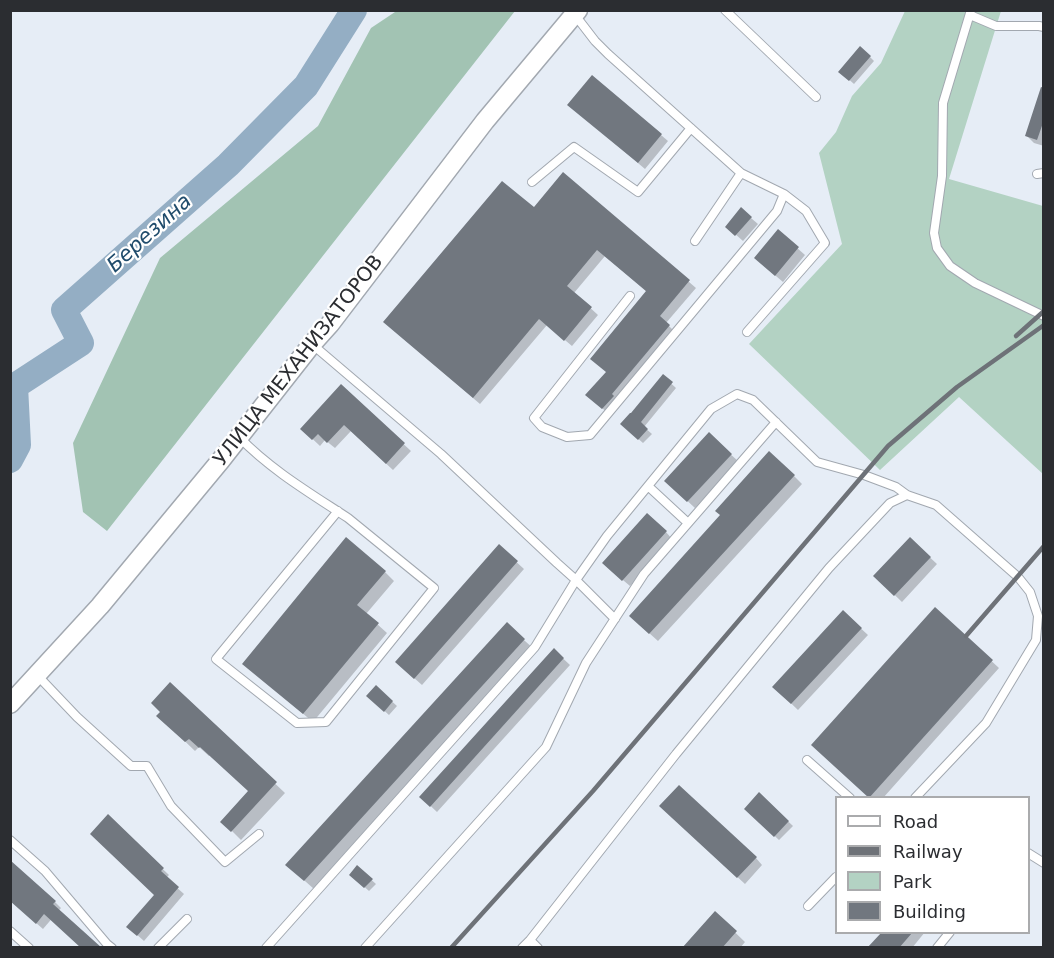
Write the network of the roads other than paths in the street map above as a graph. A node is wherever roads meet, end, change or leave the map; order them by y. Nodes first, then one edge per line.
1 (725, 10) edge
2 (576, 13) edge
3 (971, 13) edge
4 (1044, 27) edge
5 (816, 97) dead end
6 (690, 128) junction
7 (741, 173) junction
8 (532, 182) dead end
9 (783, 194) junction
10 (695, 241) dead end
11 (630, 296) dead end
12 (1044, 316) edge
13 (747, 332) dead end
14 (312, 344) junction
15 (776, 422) junction
16 (239, 437) junction
17 (648, 486) junction
18 (907, 495) junction
19 (338, 511) junction
20 (688, 523) junction
21 (576, 580) junction
22 (615, 619) junction
23 (37, 675) junction
24 (10, 704) edge
25 (807, 760) dead end
26 (848, 796) edge
27 (920, 796) edge
28 (259, 834) dead end
29 (10, 840) edge
30 (1030, 854) edge
31 (1044, 863) edge
32 (835, 879) edge
33 (808, 906) dead end
34 (187, 919) dead end
35 (10, 930) edge
36 (949, 934) edge
37 (530, 940) junction
38 (29, 948) edge
39 (112, 948) edge
40 (158, 948) edge
41 (266, 948) edge
42 (365, 948) edge
43 (522, 948) edge
44 (538, 948) edge
45 (937, 948) edge

1 - 5 lane
2 - 6 lane
2 - 14 street, УЛИЦА МЕХАНИЗАТОРОВ
3 - 4 lane
3 - 12 lane
6 - 7 lane
6 - 8 lane
7 - 9 lane
7 - 10 lane
9 - 11 lane
9 - 13 lane
14 - 16 street, УЛИЦА МЕХАНИЗАТОРОВ
14 - 21 lane
15 - 17 lane
15 - 18 lane
15 - 20 lane
16 - 19 lane
16 - 23 street, УЛИЦА МЕХАНИЗАТОРОВ
17 - 20 lane
17 - 21 lane
18 - 27 lane
18 - 37 lane
19 - 19 lane
20 - 22 lane
21 - 22 lane
21 - 41 lane
22 - 42 lane
23 - 24 street, УЛИЦА МЕХАНИЗАТОРОВ
23 - 28 lane
25 - 26 lane
29 - 39 lane
30 - 31 lane
32 - 33 lane
34 - 40 lane
35 - 38 lane
36 - 45 lane
37 - 43 lane
37 - 44 lane

